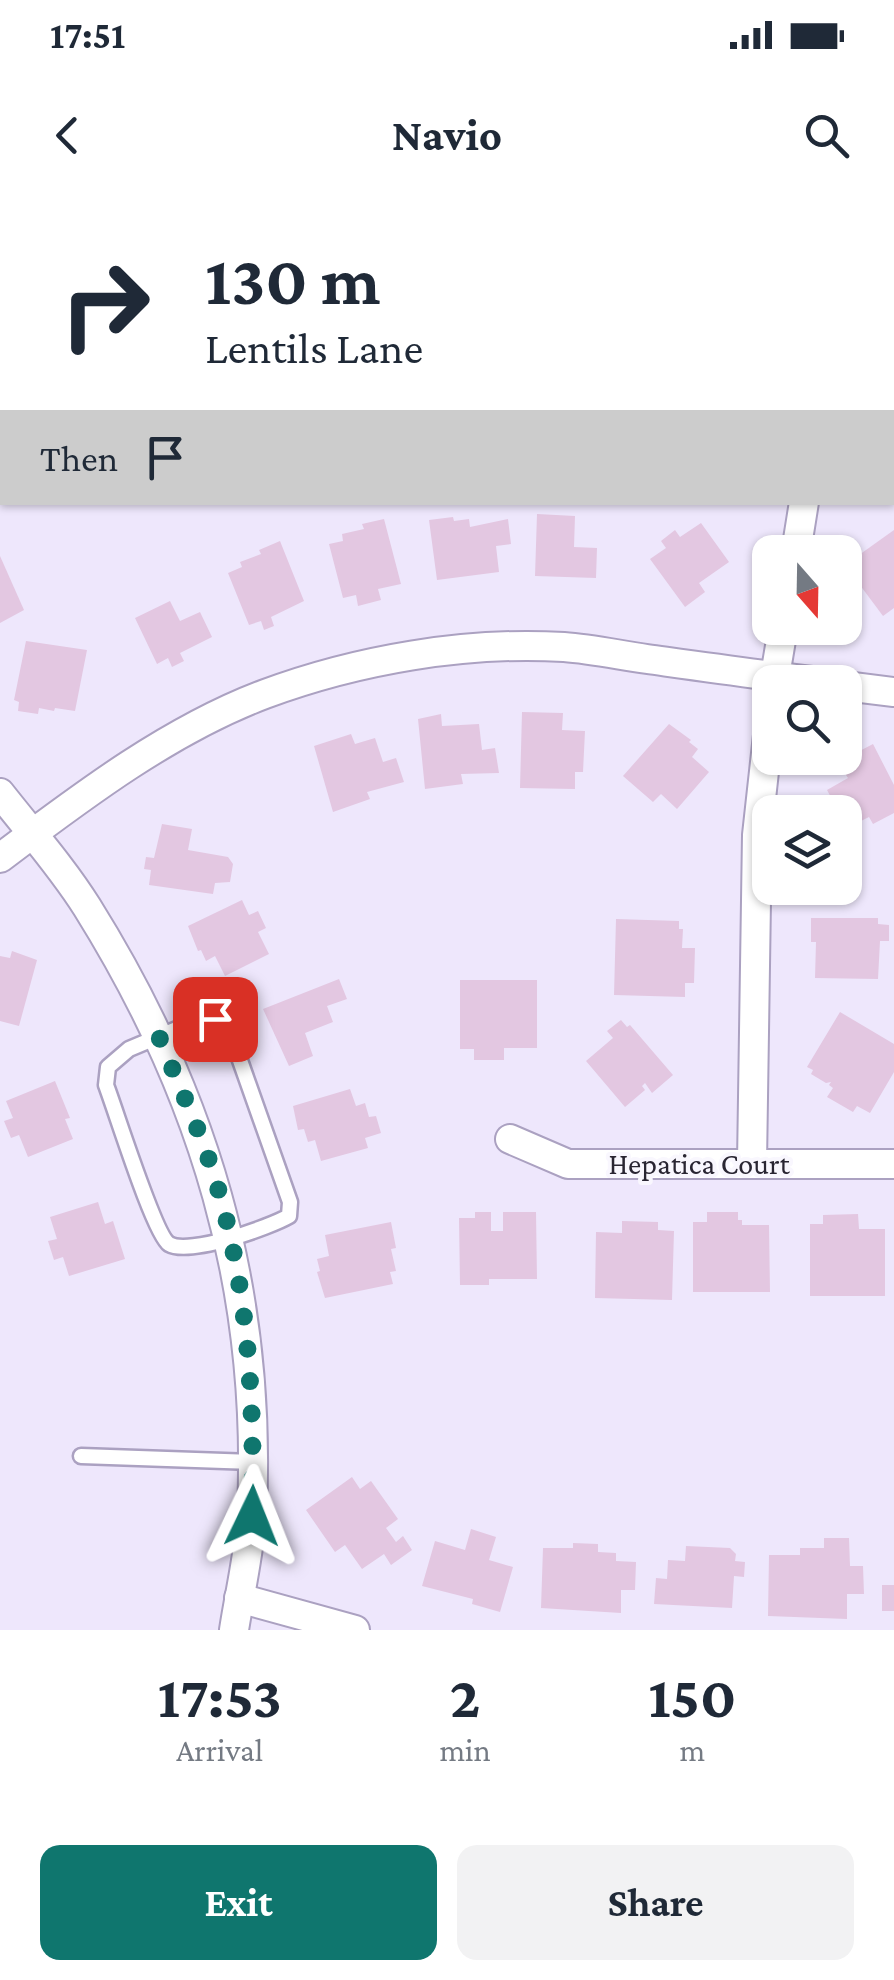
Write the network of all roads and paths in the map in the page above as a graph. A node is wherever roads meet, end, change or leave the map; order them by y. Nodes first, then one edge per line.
1 (804, 505) edge
2 (799, 535) edge
3 (752, 676) edge
4 (862, 688) edge
5 (894, 692) edge
6 (764, 775) edge
7 (0, 793) edge
8 (32, 834) junction
9 (0, 858) edge
10 (158, 1034) junction
11 (510, 1139) dead end
12 (752, 1164) junction
13 (894, 1164) edge
14 (228, 1238) junction
15 (81, 1456) dead end
16 (253, 1462) junction
17 (239, 1598) junction
18 (234, 1630) edge
19 (355, 1630) edge

1 - 2 street
3 - 8 street
4 - 5 street
6 - 12 street
7 - 8 street
8 - 9 street
8 - 10 street
10 - 14 street
10 - 14 lane
10 - 14 lane
11 - 12 street, Hepatica Court
12 - 13 street, Hepatica Court
14 - 16 street
15 - 16 lane
16 - 17 street
17 - 18 street
17 - 19 street

